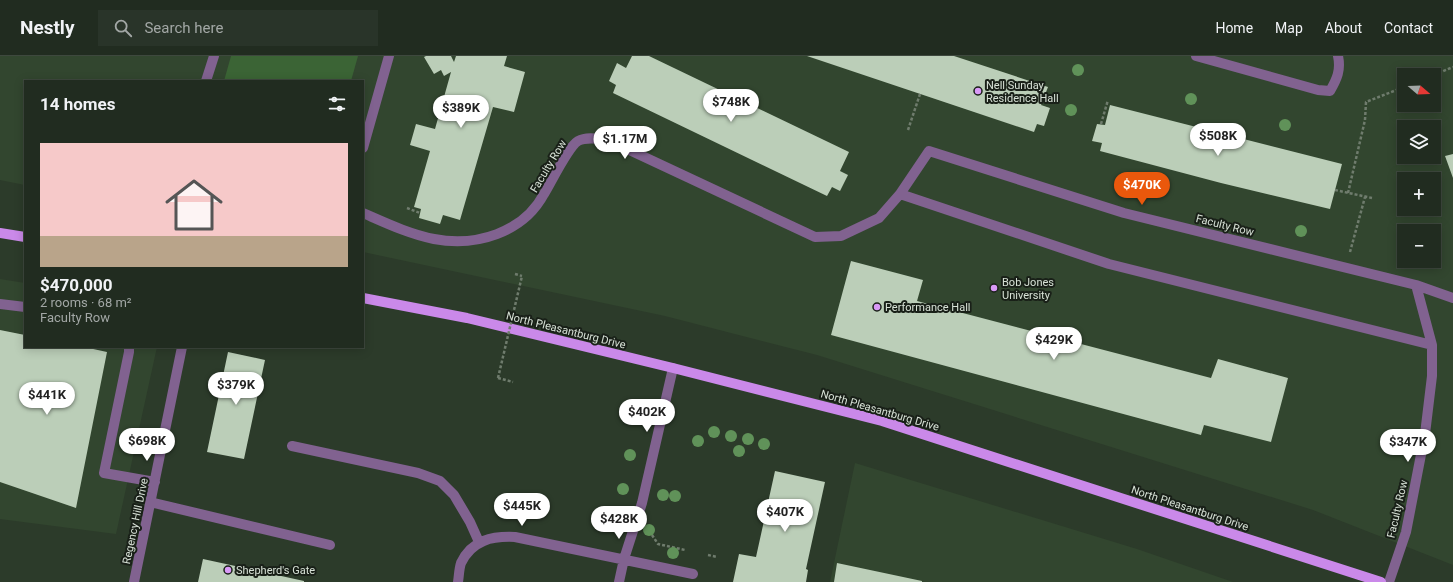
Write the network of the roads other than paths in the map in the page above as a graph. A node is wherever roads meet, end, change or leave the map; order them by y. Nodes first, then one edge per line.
1 (214, 56) edge
2 (389, 56) edge
3 (1196, 56) edge
4 (1338, 56) edge
5 (206, 80) edge
6 (364, 144) edge
7 (900, 194) junction
8 (364, 213) edge
9 (0, 233) edge
10 (24, 238) edge
11 (1416, 285) junction
12 (364, 298) edge
13 (1453, 298) edge
14 (0, 304) edge
15 (24, 307) edge
16 (1432, 345) junction
17 (129, 348) edge
18 (182, 348) edge
19 (673, 368) junction
20 (292, 446) dead end
21 (155, 482) junction
22 (150, 502) junction
23 (479, 542) junction
24 (330, 545) dead end
25 (624, 559) junction
26 (693, 574) dead end
27 (134, 582) edge
28 (458, 582) edge
29 (619, 582) edge
30 (1381, 582) edge
31 (1389, 582) edge

1 - 5 street
2 - 6 street
3 - 4 street
7 - 8 street, Faculty Row
7 - 11 street, Faculty Row
7 - 16 street
9 - 10 main road
11 - 13 street
11 - 16 street, Faculty Row
12 - 19 main road, North Pleasantburg Drive
14 - 15 street
16 - 31 street, Faculty Row
17 - 21 street
18 - 21 street, Regency Hill Drive
19 - 25 street
19 - 30 main road, North Pleasantburg Drive
20 - 23 street
21 - 22 street, Regency Hill Drive
22 - 24 street
22 - 27 street, Regency Hill Drive
23 - 25 street
23 - 28 street
25 - 26 street
25 - 29 street

